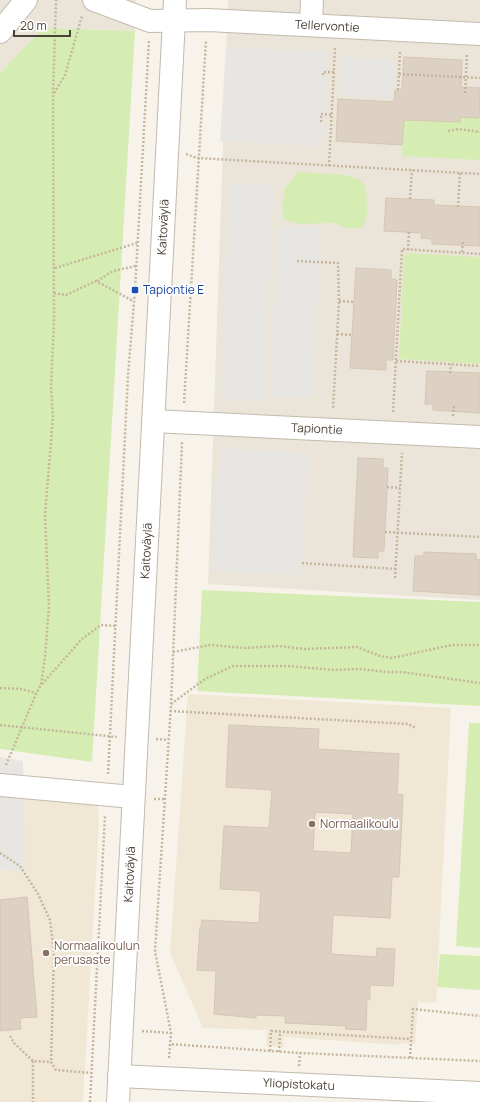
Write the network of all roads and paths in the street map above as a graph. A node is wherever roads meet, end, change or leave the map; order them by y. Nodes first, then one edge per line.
1 (26, 0) edge
2 (56, 0) edge
3 (312, 0) edge
4 (88, 7) edge
5 (174, 10) edge
6 (208, 20) junction
7 (150, 21) junction
8 (311, 25) junction
9 (0, 32) edge
10 (480, 34) edge
11 (335, 48) dead end
12 (400, 51) dead end
13 (467, 54) dead end
14 (334, 72) junction
15 (399, 74) junction
16 (323, 75) dead end
17 (466, 77) junction
18 (480, 78) edge
19 (398, 90) dead end
20 (464, 93) dead end
21 (54, 94) junction
22 (332, 115) junction
23 (321, 122) dead end
24 (448, 131) dead end
25 (480, 132) edge
26 (143, 152) junction
27 (167, 153) junction
28 (198, 158) junction
29 (329, 166) junction
30 (412, 170) junction
31 (460, 173) junction
32 (480, 174) edge
33 (410, 199) dead end
34 (458, 207) dead end
35 (408, 232) dead end
36 (463, 240) dead end
37 (137, 243) junction
38 (408, 250) junction
39 (462, 252) junction
40 (480, 254) edge
41 (297, 260) dead end
42 (136, 266) junction
43 (55, 268) junction
44 (96, 281) junction
45 (54, 293) junction
46 (339, 301) junction
47 (133, 302) junction
48 (354, 302) dead end
49 (337, 334) junction
50 (352, 335) dead end
51 (396, 361) junction
52 (451, 364) junction
53 (480, 366) edge
54 (450, 373) dead end
55 (333, 416) dead end
56 (153, 421) junction
57 (183, 422) junction
58 (398, 426) junction
59 (480, 437) edge
60 (387, 487) dead end
61 (400, 488) junction
62 (385, 532) dead end
63 (398, 533) junction
64 (480, 537) edge
65 (302, 563) dead end
66 (396, 569) junction
67 (395, 578) dead end
68 (116, 626) junction
69 (480, 644) edge
70 (173, 652) junction
71 (480, 683) edge
72 (41, 685) junction
73 (0, 688) edge
74 (36, 694) junction
75 (171, 705) junction
76 (170, 712) junction
77 (0, 725) edge
78 (23, 727) junction
79 (416, 728) dead end
80 (110, 736) junction
81 (137, 738) junction
82 (168, 740) junction
83 (1, 779) edge
84 (106, 796) junction
85 (133, 797) junction
86 (0, 853) edge
87 (480, 1016) edge
88 (280, 1032) junction
89 (10, 1036) dead end
90 (411, 1039) junction
91 (170, 1044) junction
92 (270, 1051) junction
93 (279, 1052) junction
94 (410, 1058) junction
95 (33, 1061) junction
96 (480, 1061) edge
97 (51, 1062) junction
98 (91, 1073) junction
99 (119, 1076) junction
100 (168, 1078) junction
101 (480, 1093) edge
102 (33, 1102) edge
103 (90, 1102) edge
104 (118, 1102) edge

1 - 9 street
2 - 21 path
3 - 8 street
4 - 7 street
4 - 21 path
5 - 6 street, Tellervontie
5 - 7 street, Tellervontie
5 - 27 street, Kaitoväylä
6 - 8 street, Tellervontie
6 - 28 path
7 - 26 path
8 - 10 street, Tellervontie
11 - 14 path
12 - 15 path
13 - 17 path
14 - 16 path
14 - 22 path
15 - 17 path
15 - 19 path
17 - 18 path
17 - 20 path
21 - 43 path
22 - 23 path
22 - 29 path
24 - 25 path
26 - 27 path
26 - 37 path
27 - 28 path
27 - 56 street, Kaitoväylä
28 - 29 path
28 - 57 path
29 - 30 path
30 - 31 path
30 - 33 path
31 - 32 path
31 - 34 path
35 - 38 path
36 - 39 path
37 - 42 path
37 - 43 path
38 - 39 path
38 - 51 path
39 - 40 path
41 - 46 path
42 - 44 path
42 - 47 path
43 - 45 path
44 - 45 path
44 - 47 path
45 - 72 path
46 - 48 path
46 - 49 path
47 - 68 path
49 - 50 path
49 - 55 path
51 - 52 path
51 - 58 path
52 - 53 path
52 - 54 path
56 - 57 street, Tapiontie
56 - 81 street, Kaitoväylä
57 - 58 street, Tapiontie
57 - 70 path
58 - 59 street, Tapiontie
58 - 61 path
60 - 61 path
61 - 63 path
62 - 63 path
63 - 64 path
63 - 66 path
65 - 66 path
66 - 67 path
68 - 72 path
68 - 80 path
69 - 70 path
70 - 75 path
71 - 75 path
72 - 74 path
73 - 74 path
74 - 78 path
75 - 76 path
76 - 79 path
76 - 82 path
77 - 78 path
78 - 80 path
78 - 83 path
80 - 81 path
80 - 84 path
81 - 82 path
81 - 85 street, Kaitoväylä
82 - 91 path
83 - 84 street
84 - 85 street
84 - 98 path
85 - 99 street, Kaitoväylä
86 - 97 path
87 - 90 path
88 - 90 path
88 - 92 path
88 - 93 path
89 - 95 path
90 - 94 path
91 - 92 path
91 - 100 path
92 - 93 path
93 - 94 path
94 - 96 path
95 - 97 path
95 - 102 path
97 - 98 path
98 - 103 path
99 - 100 street, Yliopistokatu
99 - 104 street, Kaitoväylä
100 - 101 street, Yliopistokatu

